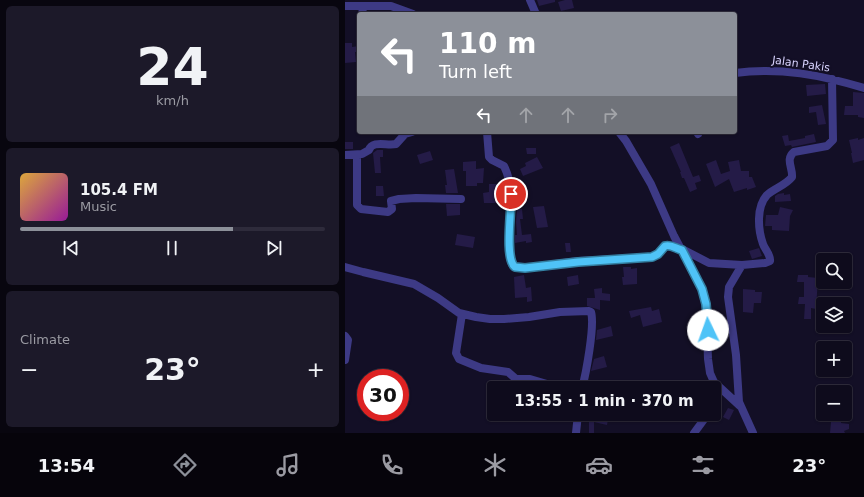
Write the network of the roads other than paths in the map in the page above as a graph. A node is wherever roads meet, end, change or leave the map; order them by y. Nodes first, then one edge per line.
1 (530, 0) edge
2 (345, 6) edge
3 (363, 10) edge
4 (408, 12) edge
5 (535, 12) edge
6 (737, 73) edge
7 (832, 79) junction
8 (864, 88) edge
9 (405, 134) edge
10 (487, 134) edge
11 (621, 134) edge
12 (345, 155) edge
13 (357, 155) junction
14 (461, 199) dead end
15 (682, 250) junction
16 (742, 265) junction
17 (345, 266) edge
18 (462, 314) junction
19 (345, 336) edge
20 (345, 360) edge
21 (537, 381) edge
22 (583, 381) edge
23 (714, 381) edge
24 (721, 390) edge
25 (740, 406) junction
26 (577, 421) edge
27 (703, 421) edge
28 (576, 433) edge
29 (695, 433) edge
30 (753, 433) edge

1 - 5 street
2 - 3 street
3 - 4 street
6 - 7 street, Jalan Pakis
7 - 8 street, Jalan Pakis
7 - 16 street
9 - 13 street
10 - 15 street
11 - 15 street
12 - 13 street
13 - 14 street
15 - 16 street
15 - 23 street
16 - 25 street
17 - 18 street
18 - 21 street
18 - 22 street
19 - 20 street
24 - 25 street
25 - 30 street
26 - 28 street
27 - 29 street

